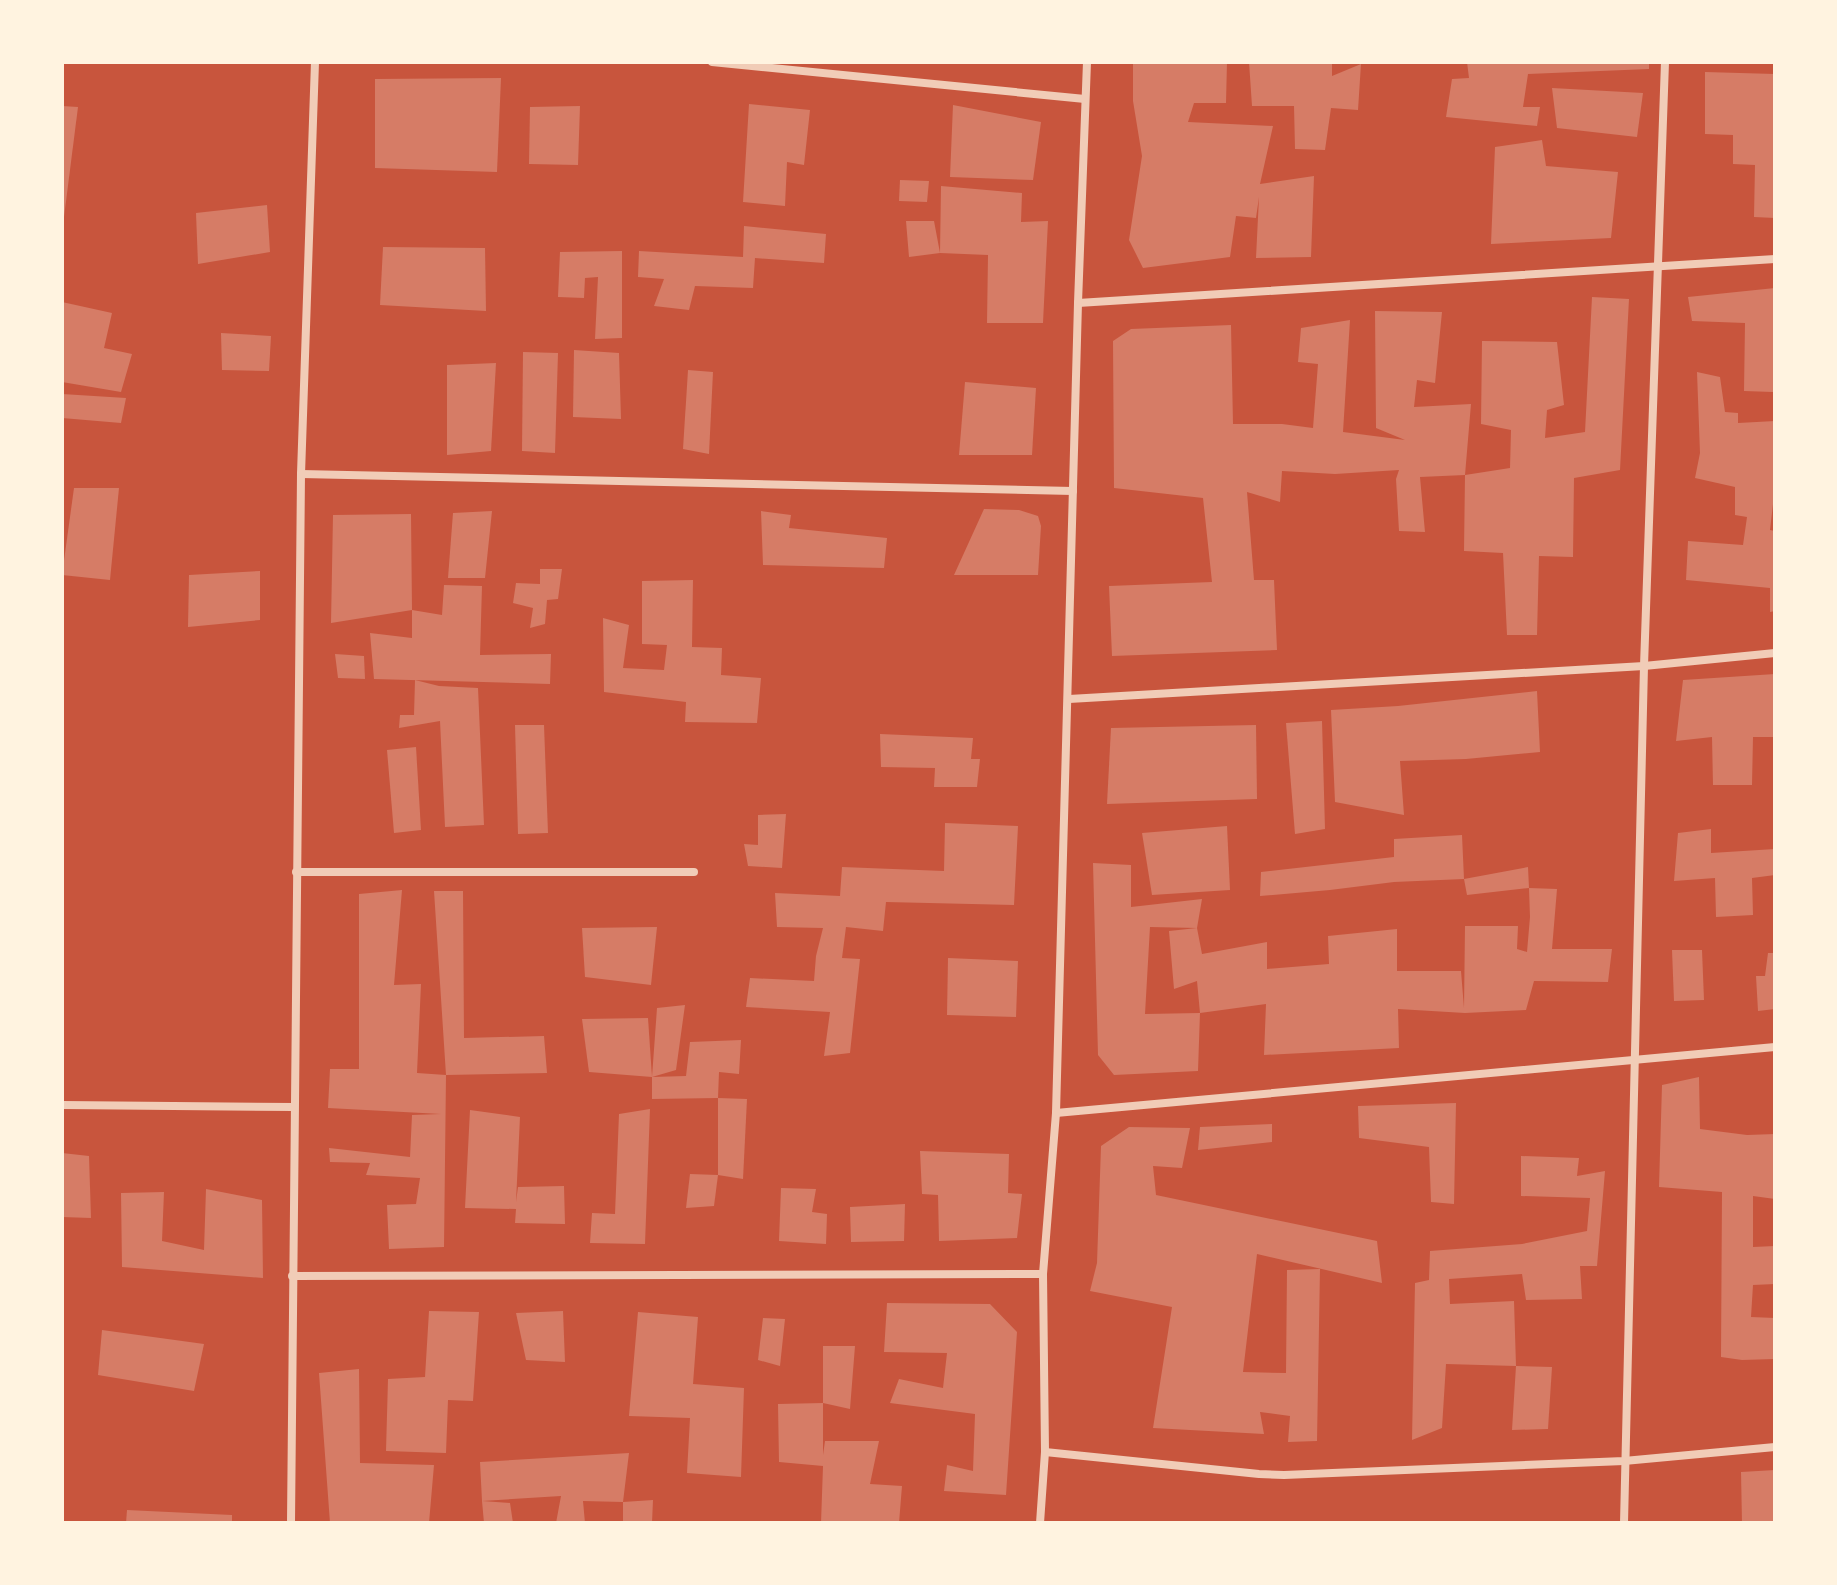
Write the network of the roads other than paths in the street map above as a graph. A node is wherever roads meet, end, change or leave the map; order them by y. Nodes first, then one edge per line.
1 (315, 62) edge
2 (712, 62) edge
3 (1087, 62) edge
4 (1665, 62) edge
5 (1085, 99) junction
6 (1775, 259) edge
7 (1658, 267) junction
8 (1078, 303) junction
9 (301, 474) junction
10 (1073, 491) junction
11 (1775, 653) edge
12 (1644, 666) junction
13 (1069, 699) junction
14 (296, 872) junction
15 (694, 872) dead end
16 (1775, 1047) edge
17 (1634, 1060) junction
18 (62, 1105) edge
19 (294, 1107) junction
20 (1056, 1113) junction
21 (1043, 1274) junction
22 (292, 1276) junction
23 (1775, 1447) edge
24 (1045, 1452) junction
25 (1624, 1461) junction
26 (291, 1523) edge
27 (1040, 1523) edge
28 (1624, 1523) edge

1 - 9 street
2 - 5 street
3 - 5 street
4 - 7 street
5 - 8 street
6 - 7 street
7 - 8 street
7 - 12 street
8 - 10 street
9 - 10 street
9 - 14 street
10 - 13 street
11 - 12 street
12 - 13 street
12 - 17 street
13 - 20 street
14 - 15 street
14 - 19 street
16 - 17 street
17 - 20 street
17 - 25 street
18 - 19 street
19 - 22 street
20 - 21 street
21 - 22 street
21 - 24 street
22 - 26 street
23 - 25 street
24 - 25 street
24 - 27 street
25 - 28 street

